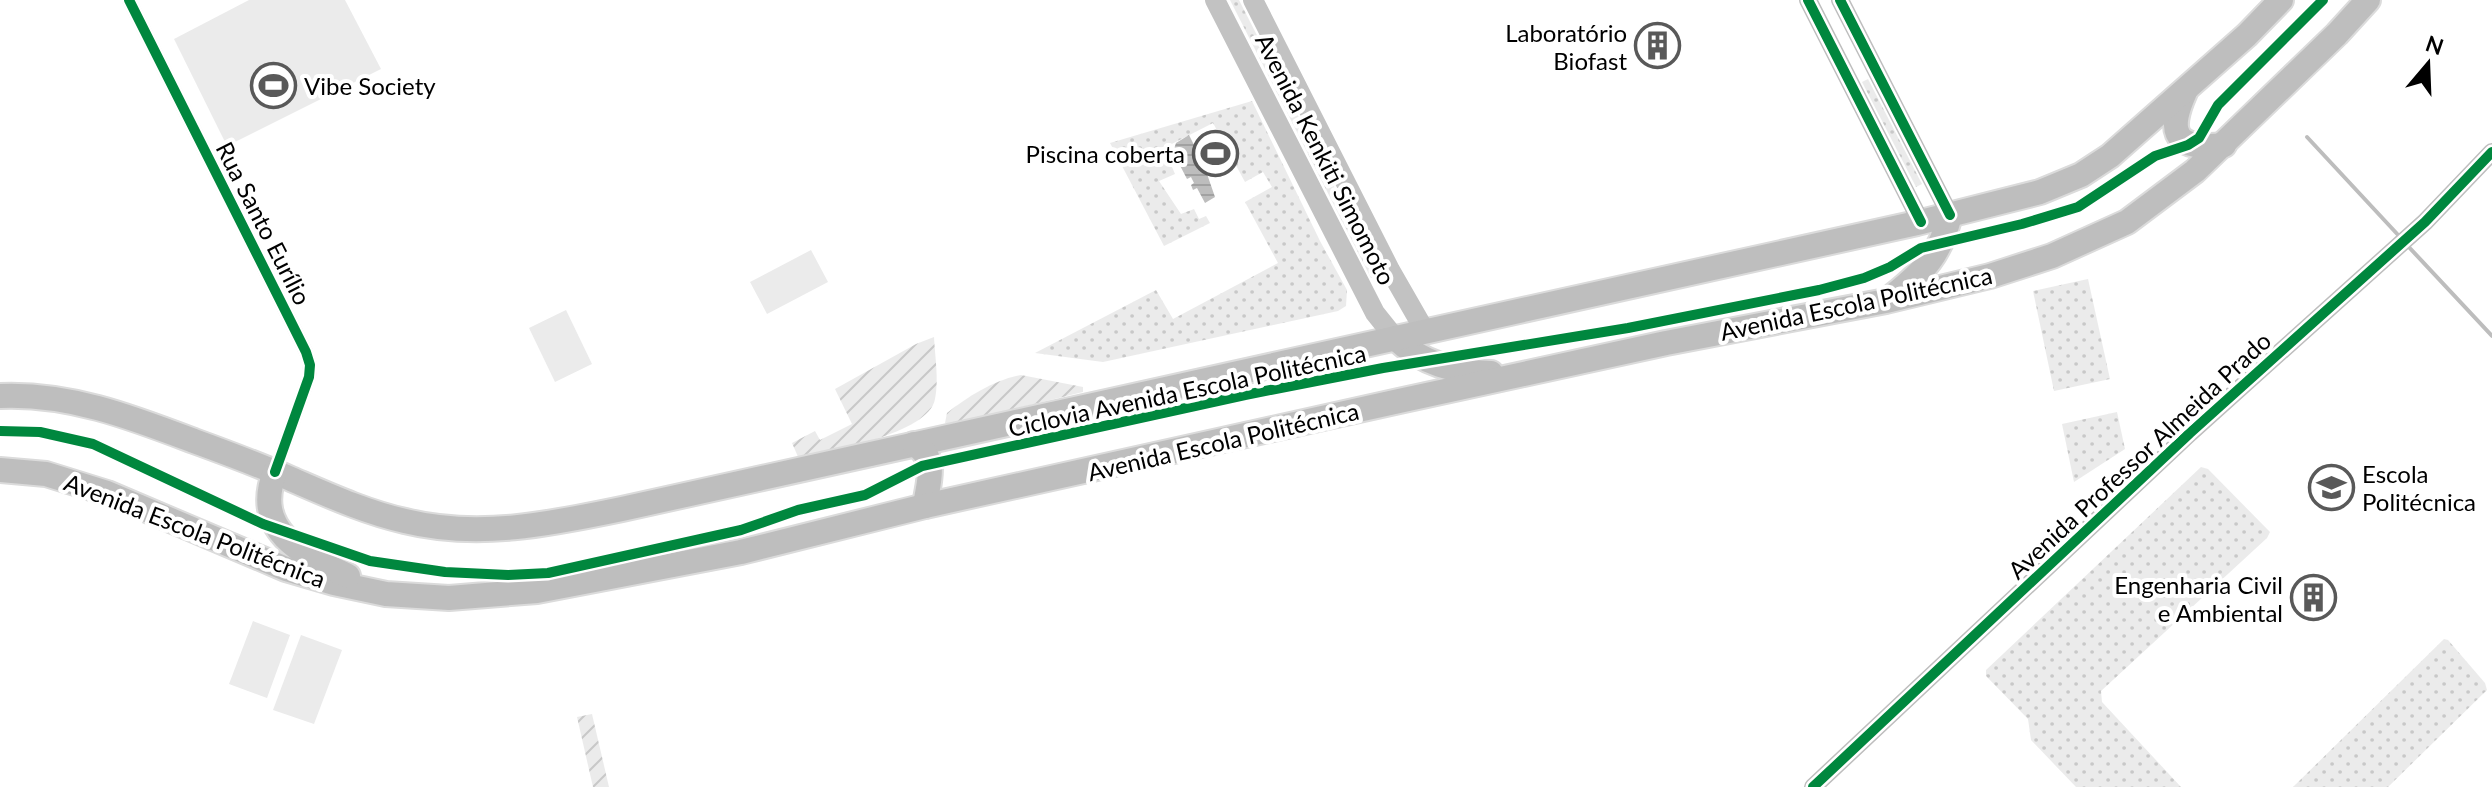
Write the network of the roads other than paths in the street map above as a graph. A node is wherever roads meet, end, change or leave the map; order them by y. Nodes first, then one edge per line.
1 (129, 0) edge
2 (1215, 0) edge
3 (1253, 0) edge
4 (1808, 0) edge
5 (1840, 0) edge
6 (2281, 0) edge
7 (2368, 0) edge
8 (1858, 34) junction
9 (1832, 48) junction
10 (2186, 89) junction
11 (2224, 145) junction
12 (2492, 152) edge
13 (1950, 215) junction
14 (1921, 222) junction
15 (1886, 301) junction
16 (1425, 331) junction
17 (1395, 338) junction
18 (1520, 375) junction
19 (0, 396) edge
20 (914, 444) junction
21 (0, 470) edge
22 (275, 472) junction
23 (925, 506) junction
24 (386, 594) junction
25 (1813, 787) edge

1 - 22 street, Rua Santo Eurílio
2 - 17 main road, Avenida Kenkiti Simomoto
3 - 16 main road, Avenida Kenkiti Simomoto
4 - 9 street
5 - 8 street
6 - 10 highway
7 - 11 highway, Avenida Escola Politécnica
8 - 9 street
8 - 13 street
9 - 14 street
10 - 11 highway
10 - 13 highway
11 - 15 highway, Avenida Escola Politécnica
12 - 25 street, Avenida Professor Almeida Prado
13 - 14 highway
13 - 15 highway
14 - 16 highway
15 - 18 highway, Avenida Escola Politécnica
16 - 17 highway
17 - 18 highway
17 - 20 highway
18 - 23 highway, Avenida Escola Politécnica
19 - 22 highway
20 - 22 highway
20 - 23 highway
21 - 24 highway, Avenida Escola Politécnica
22 - 24 highway
23 - 24 highway, Avenida Escola Politécnica

